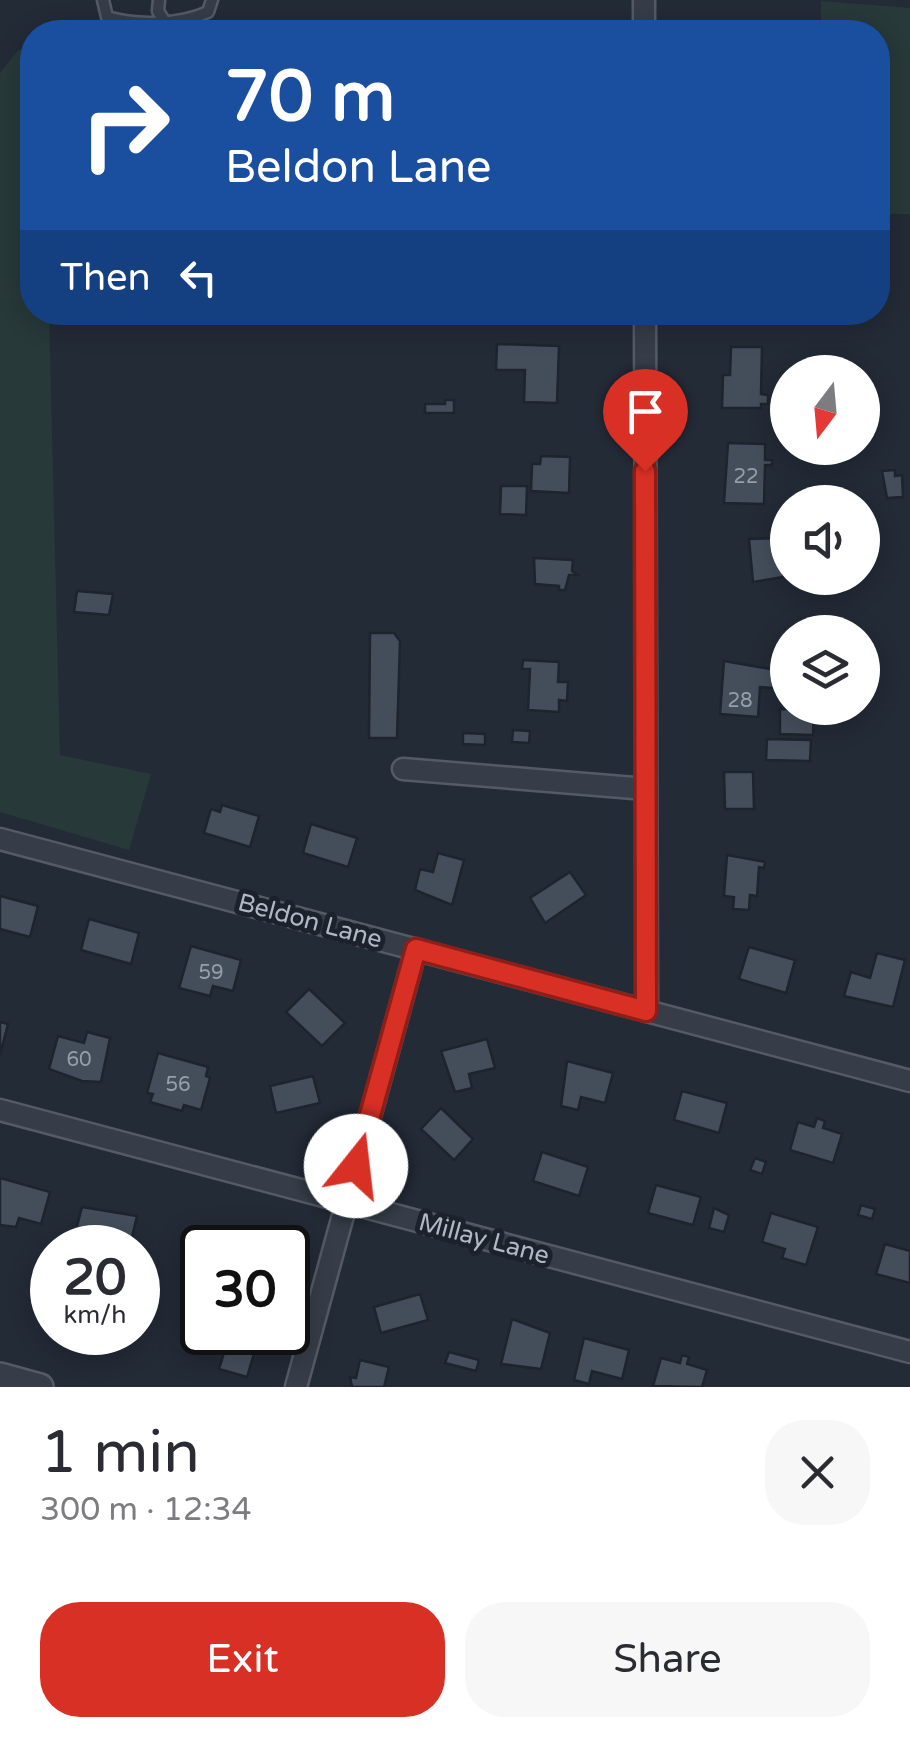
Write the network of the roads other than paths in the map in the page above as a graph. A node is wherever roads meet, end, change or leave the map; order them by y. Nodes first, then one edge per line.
1 (102, 0) edge
2 (212, 0) edge
3 (116, 20) edge
4 (190, 20) edge
5 (645, 325) edge
6 (403, 769) dead end
7 (646, 788) junction
8 (0, 839) edge
9 (416, 949) junction
10 (646, 1011) junction
11 (910, 1082) edge
12 (0, 1110) edge
13 (346, 1202) junction
14 (910, 1352) edge
15 (0, 1376) edge
16 (40, 1387) edge
17 (296, 1387) edge

1 - 3 lane
2 - 4 lane
5 - 7 street
6 - 7 street
7 - 10 street
8 - 9 street, Beldon Lane
9 - 10 street, Beldon Lane
9 - 13 street
10 - 11 street, Beldon Lane
12 - 13 street, Millay Lane
13 - 14 street, Millay Lane
13 - 17 street
15 - 16 street

